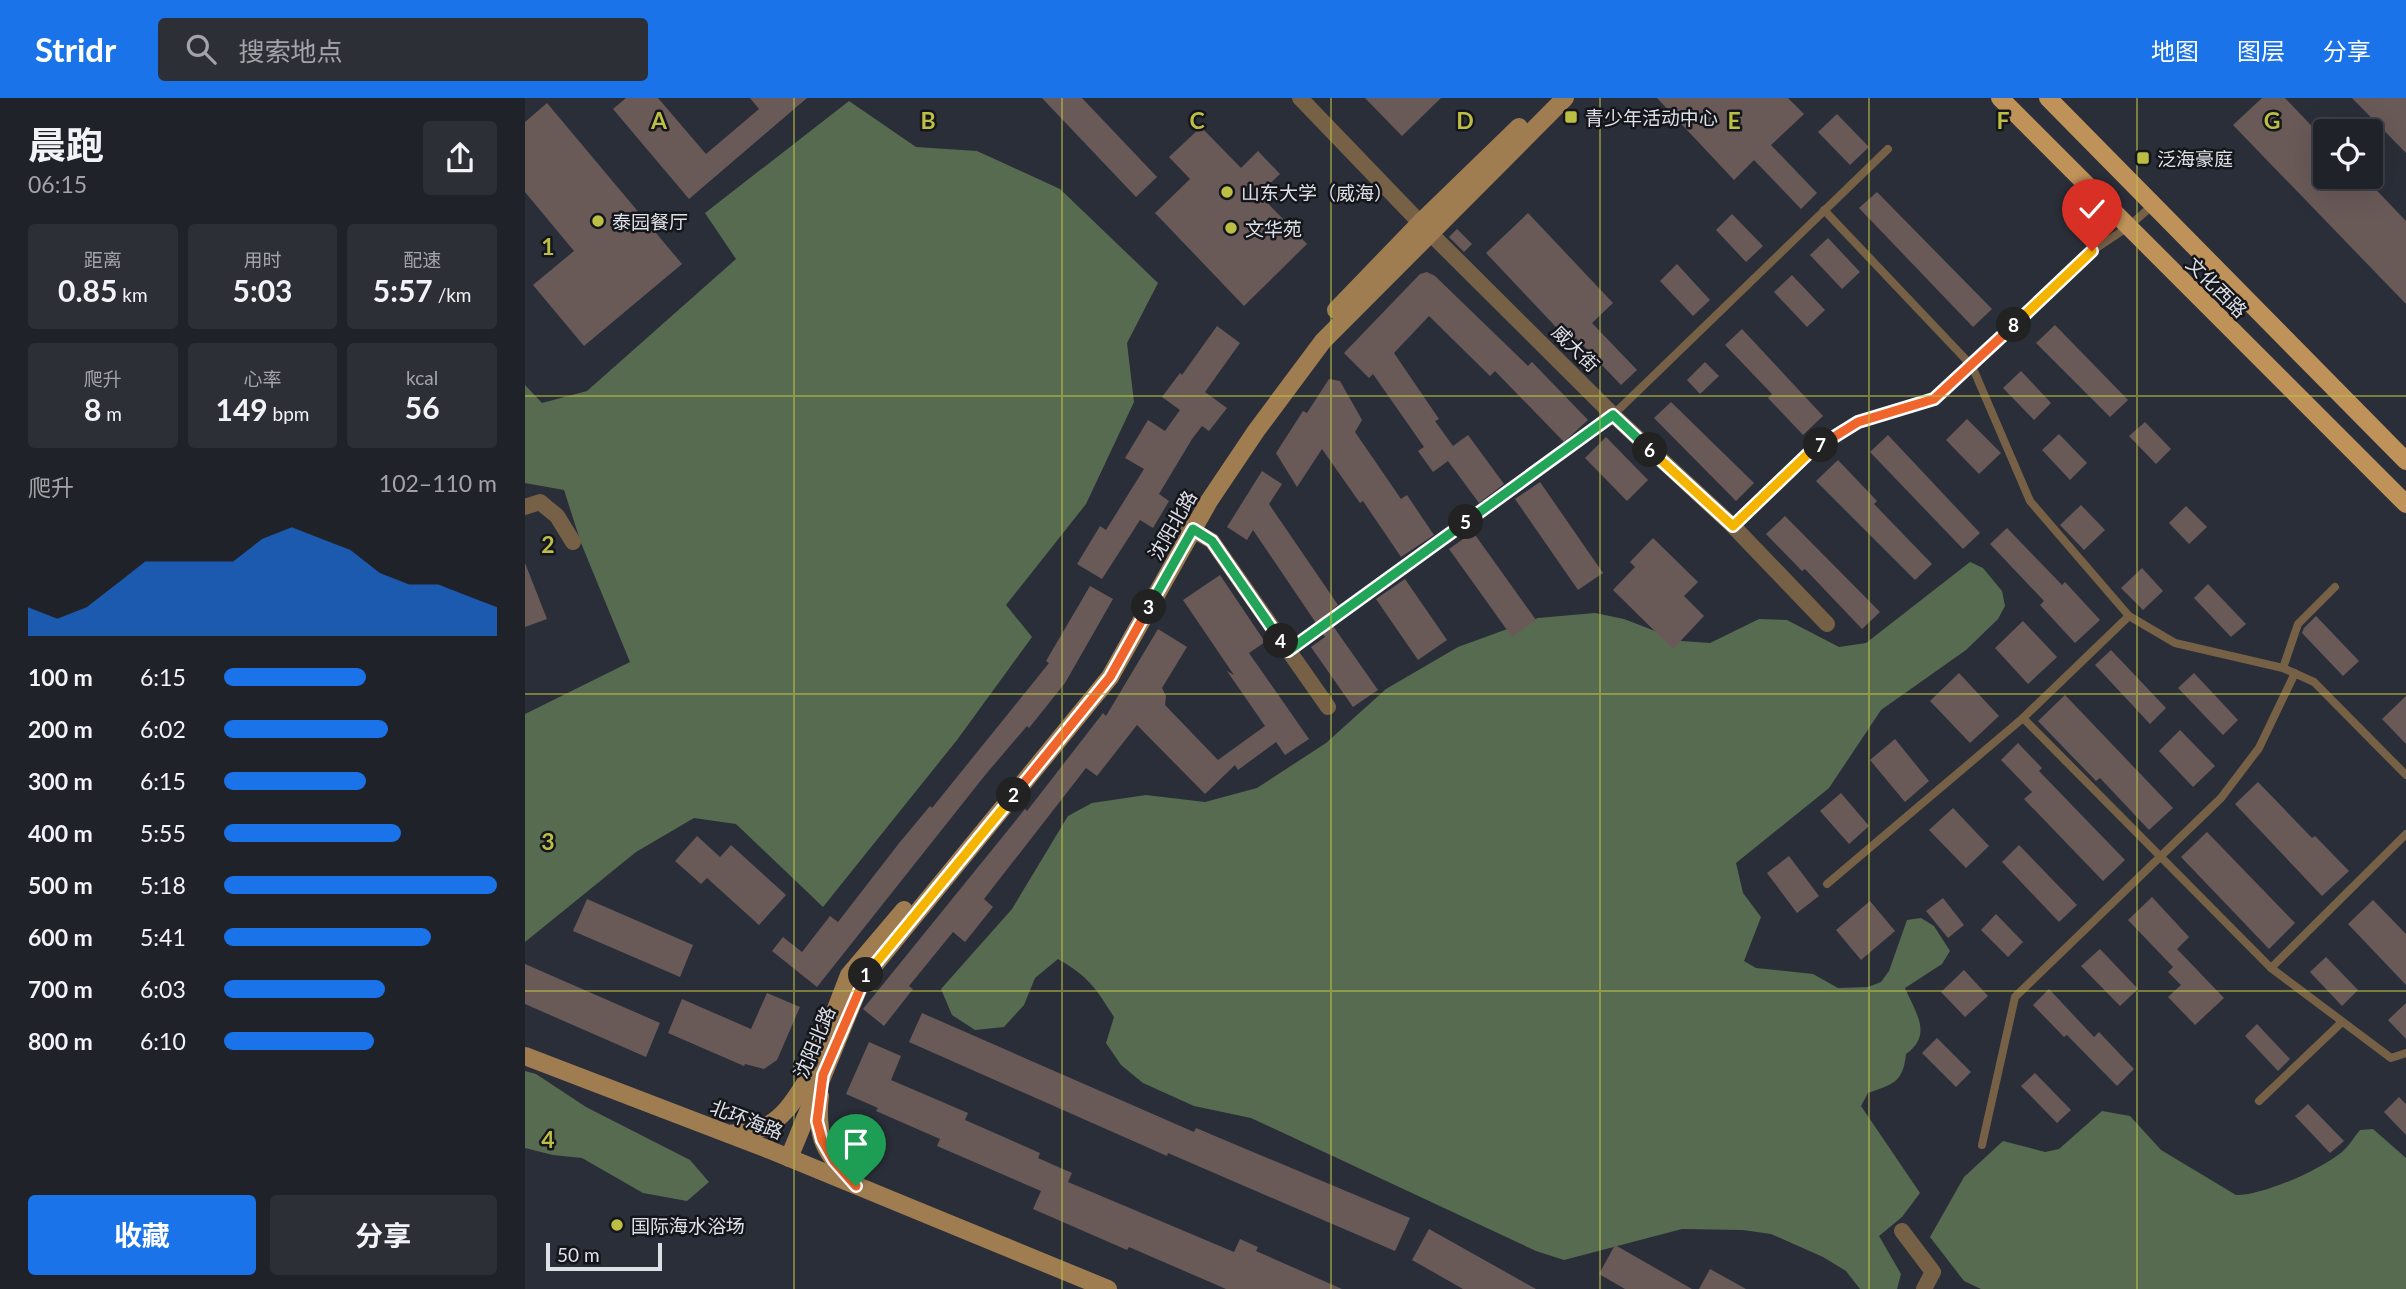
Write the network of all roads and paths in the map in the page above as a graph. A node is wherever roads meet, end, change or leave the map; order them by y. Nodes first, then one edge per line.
1 (1300, 98) edge
2 (1548, 98) edge
3 (1565, 98) edge
4 (2000, 98) edge
5 (2048, 98) edge
6 (1888, 149) dead end
7 (2154, 204) junction
8 (1824, 210) junction
9 (1425, 227) junction
10 (2128, 228) junction
11 (1972, 366) junction
12 (1613, 415) junction
13 (2406, 461) edge
14 (2406, 504) edge
15 (525, 507) edge
16 (1733, 526) junction
17 (1189, 527) junction
18 (573, 542) dead end
19 (2335, 587) dead end
20 (2129, 616) junction
21 (1826, 624) dead end
22 (1288, 651) junction
23 (2283, 668) junction
24 (2295, 673) junction
25 (1328, 707) dead end
26 (2023, 718) junction
27 (2406, 775) edge
28 (2406, 834) edge
29 (2160, 859) junction
30 (1826, 884) dead end
31 (2271, 968) junction
32 (2341, 1023) junction
33 (2406, 1053) edge
34 (525, 1056) edge
35 (817, 1074) junction
36 (2259, 1101) dead end
37 (729, 1134) junction
38 (1982, 1145) dead end
39 (784, 1156) junction
40 (856, 1186) junction
41 (1902, 1231) dead end
42 (1108, 1289) edge
43 (1924, 1289) edge

1 - 9 street, 威大街
2 - 9 street, 沈阳北路
3 - 9 street, 沈阳北路
4 - 10 main road, 文化西路
5 - 7 main road, 文化西路
6 - 8 lane
7 - 10 lane
7 - 13 main road, 文化西路
8 - 11 lane
8 - 12 lane
9 - 12 street, 威大街
9 - 17 street, 沈阳北路
10 - 11 lane
10 - 14 main road, 文化西路
11 - 16 lane
11 - 20 lane
12 - 16 street, 威大街
12 - 22 lane
15 - 18 street
16 - 21 street, 威大街
17 - 22 street
17 - 35 street, 沈阳北路
19 - 23 lane
20 - 23 lane
20 - 26 lane
22 - 25 street
23 - 24 lane
24 - 27 lane
24 - 29 lane
26 - 29 lane
26 - 30 lane
28 - 31 lane
29 - 31 lane
29 - 38 lane
31 - 32 lane
32 - 33 lane
32 - 36 lane
34 - 37 street, 北环海路
35 - 37 street
35 - 39 street, 沈阳北路
35 - 40 street
37 - 39 street, 北环海路
39 - 40 street, 北环海路
40 - 42 street, 北环海路
41 - 43 street

